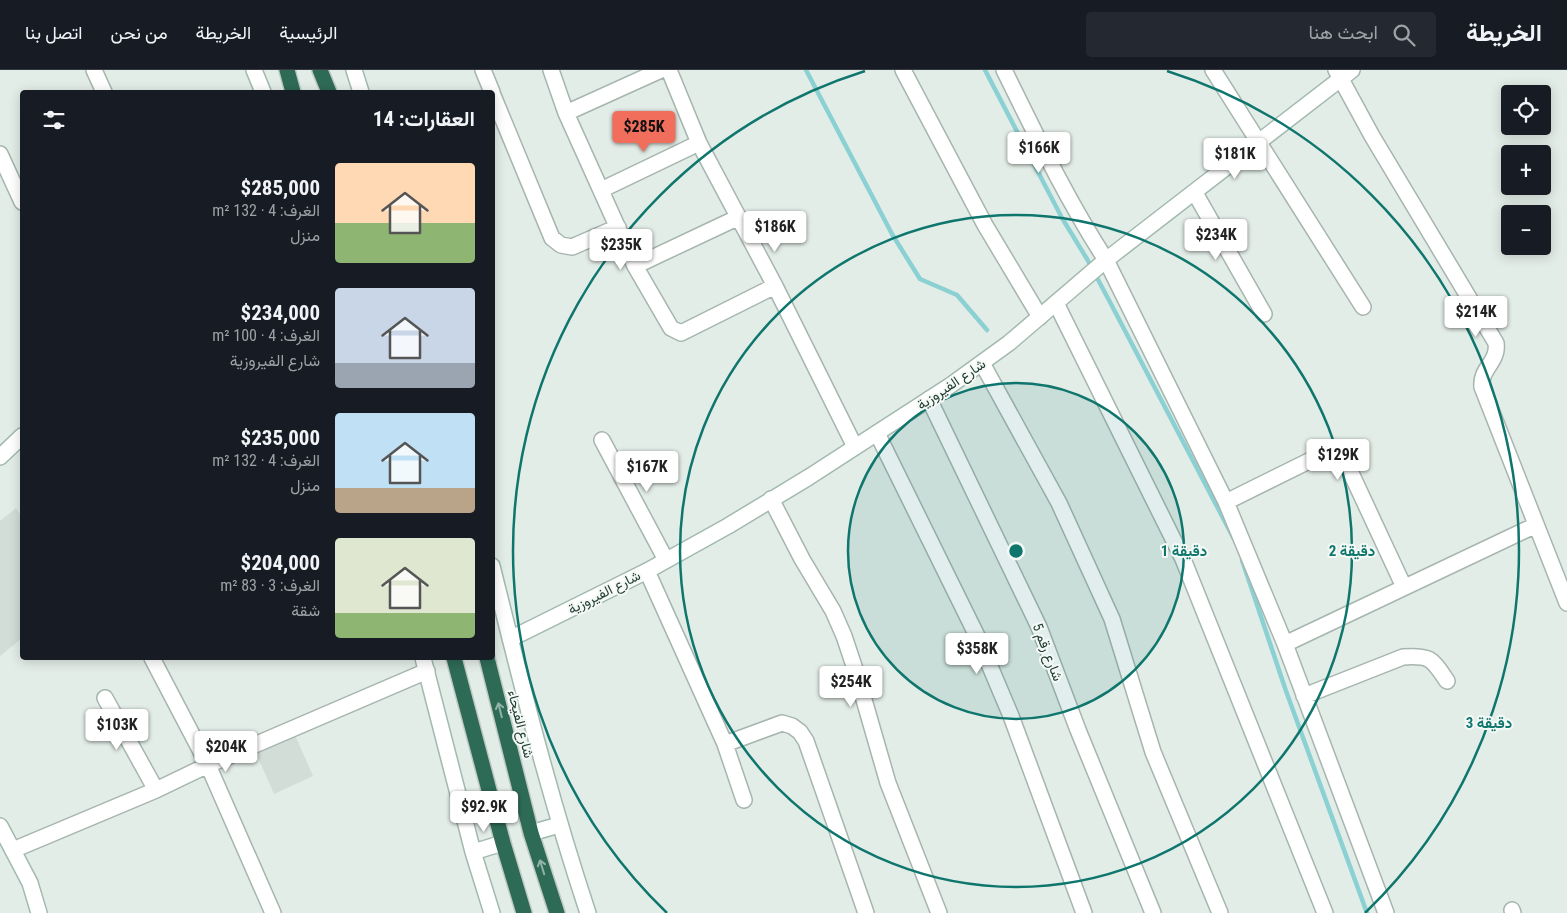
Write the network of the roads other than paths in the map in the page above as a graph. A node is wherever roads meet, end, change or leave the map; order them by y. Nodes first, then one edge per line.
1 (94, 70) edge
2 (254, 70) edge
3 (287, 70) edge
4 (320, 70) edge
5 (354, 70) edge
6 (483, 70) edge
7 (551, 70) edge
8 (661, 70) edge
9 (670, 70) edge
10 (903, 70) edge
11 (1004, 70) edge
12 (1213, 70) edge
13 (1343, 73) edge
14 (103, 90) edge
15 (262, 90) edge
16 (292, 90) edge
17 (328, 90) edge
18 (360, 90) edge
19 (491, 90) edge
20 (495, 100) edge
21 (566, 113) junction
22 (1259, 142) junction
23 (699, 143) junction
24 (0, 154) edge
25 (601, 190) junction
26 (1195, 193) junction
27 (20, 198) edge
28 (739, 216) junction
29 (618, 227) junction
30 (636, 266) junction
31 (1098, 268) junction
32 (775, 286) junction
33 (1056, 303) junction
34 (1363, 307) dead end
35 (1264, 314) dead end
36 (1040, 317) junction
37 (982, 363) junction
38 (928, 399) junction
39 (877, 433) junction
40 (20, 438) edge
41 (602, 440) dead end
42 (855, 448) junction
43 (0, 457) edge
44 (771, 500) junction
45 (1226, 502) junction
46 (1536, 524) junction
47 (666, 560) junction
48 (647, 571) junction
49 (495, 578) edge
50 (1404, 587) junction
51 (1567, 603) edge
52 (510, 639) junction
53 (1285, 644) junction
54 (153, 660) edge
55 (455, 660) edge
56 (488, 660) edge
57 (425, 664) edge
58 (1447, 681) dead end
59 (1304, 696) junction
60 (105, 698) dead end
61 (725, 744) junction
62 (208, 765) junction
63 (156, 790) junction
64 (744, 800) dead end
65 (559, 825) junction
66 (0, 826) edge
67 (531, 832) junction
68 (503, 843) junction
69 (473, 852) junction
70 (7, 853) edge
71 (39, 913) edge
72 (273, 913) edge
73 (492, 913) edge
74 (524, 913) edge
75 (557, 913) edge
76 (588, 913) edge
77 (866, 913) edge
78 (939, 913) edge
79 (1084, 913) edge
80 (1153, 913) edge
81 (1220, 913) edge
82 (1326, 913) edge
83 (1386, 913) edge

1 - 14 street
2 - 15 street
3 - 16 highway
4 - 17 highway
5 - 18 street
6 - 19 street
7 - 21 street
8 - 21 street
9 - 23 street
10 - 36 street
11 - 31 street
12 - 22 street
13 - 22 street, شارع الفيروزية
13 - 46 street
20 - 29 street
21 - 25 street
22 - 26 street, شارع الفيروزية
22 - 34 street
23 - 25 street
23 - 28 street
24 - 27 street
25 - 29 street
26 - 31 street, شارع الفيروزية
26 - 35 street
28 - 30 street
28 - 32 street
29 - 30 street
30 - 32 street
31 - 33 street, شارع الفيروزية
31 - 45 street
32 - 42 street
33 - 36 street, شارع الفيروزية
33 - 82 street
36 - 37 street, شارع الفيروزية
37 - 38 street, شارع الفيروزية
37 - 81 street
38 - 39 street, شارع الفيروزية
38 - 80 street, شارع رقم 5
39 - 42 street, شارع الفيروزية
39 - 79 street
40 - 43 street
41 - 47 street
42 - 44 street, شارع الفيروزية
44 - 47 street, شارع الفيروزية
44 - 78 street
45 - 50 street
45 - 53 street
46 - 50 street
46 - 51 street
47 - 48 street, شارع الفيروزية
48 - 52 street, شارع الفيروزية
48 - 61 street
49 - 52 street
50 - 53 street
52 - 65 street
53 - 59 street
54 - 62 street
55 - 68 highway
67 -> 56 highway, شارع الفيحاء
57 - 62 street
57 - 69 street
58 - 59 street
59 - 83 street
60 - 63 street
61 - 64 street
61 - 77 street
62 - 63 street
62 - 72 street
63 - 70 street
65 - 67 street
65 - 76 street
66 - 70 street
75 -> 67 highway, شارع الفيحاء
68 - 69 street
68 - 74 highway
69 - 73 street
70 - 71 street

